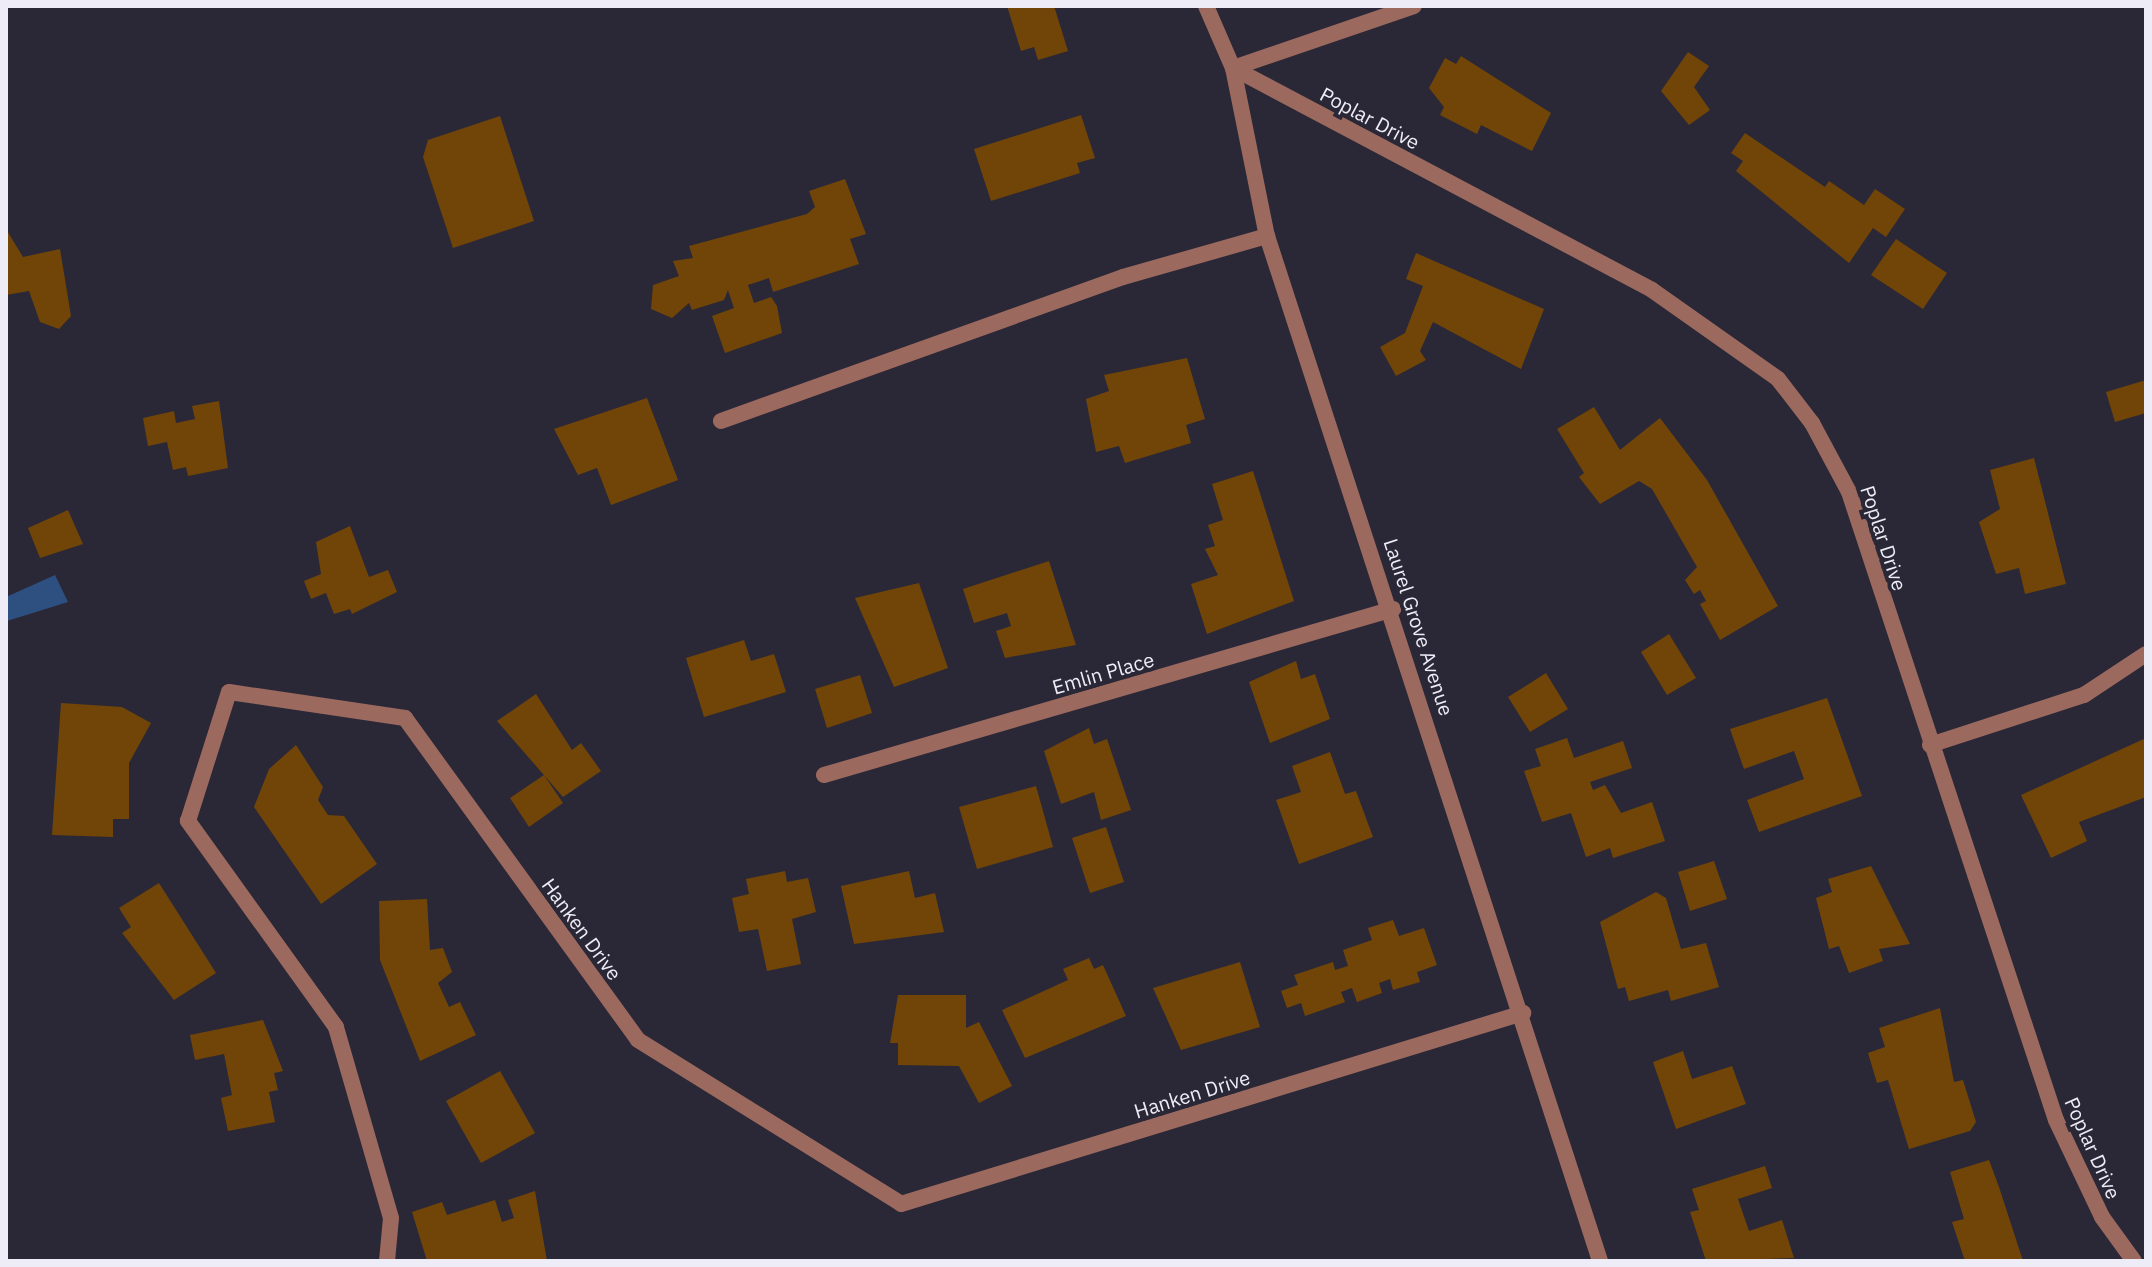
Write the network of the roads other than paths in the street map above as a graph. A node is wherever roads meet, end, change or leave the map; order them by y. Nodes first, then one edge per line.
1 (1206, 6) edge
2 (1414, 6) edge
3 (1233, 68) junction
4 (1267, 236) junction
5 (721, 421) dead end
6 (1393, 609) junction
7 (2146, 654) edge
8 (1930, 745) junction
9 (824, 775) dead end
10 (1523, 1013) junction
11 (387, 1261) edge
12 (1600, 1261) edge
13 (2134, 1261) edge

1 - 3 street, Laurel Grove Avenue
2 - 3 street
3 - 4 street, Laurel Grove Avenue
3 - 8 street, Poplar Drive
4 - 5 street
4 - 6 street, Laurel Grove Avenue
6 - 9 street, Emlin Place
6 - 10 street, Laurel Grove Avenue
7 - 8 street
8 - 13 street, Poplar Drive
10 - 11 street, Hanken Drive
10 - 12 street, Laurel Grove Avenue

